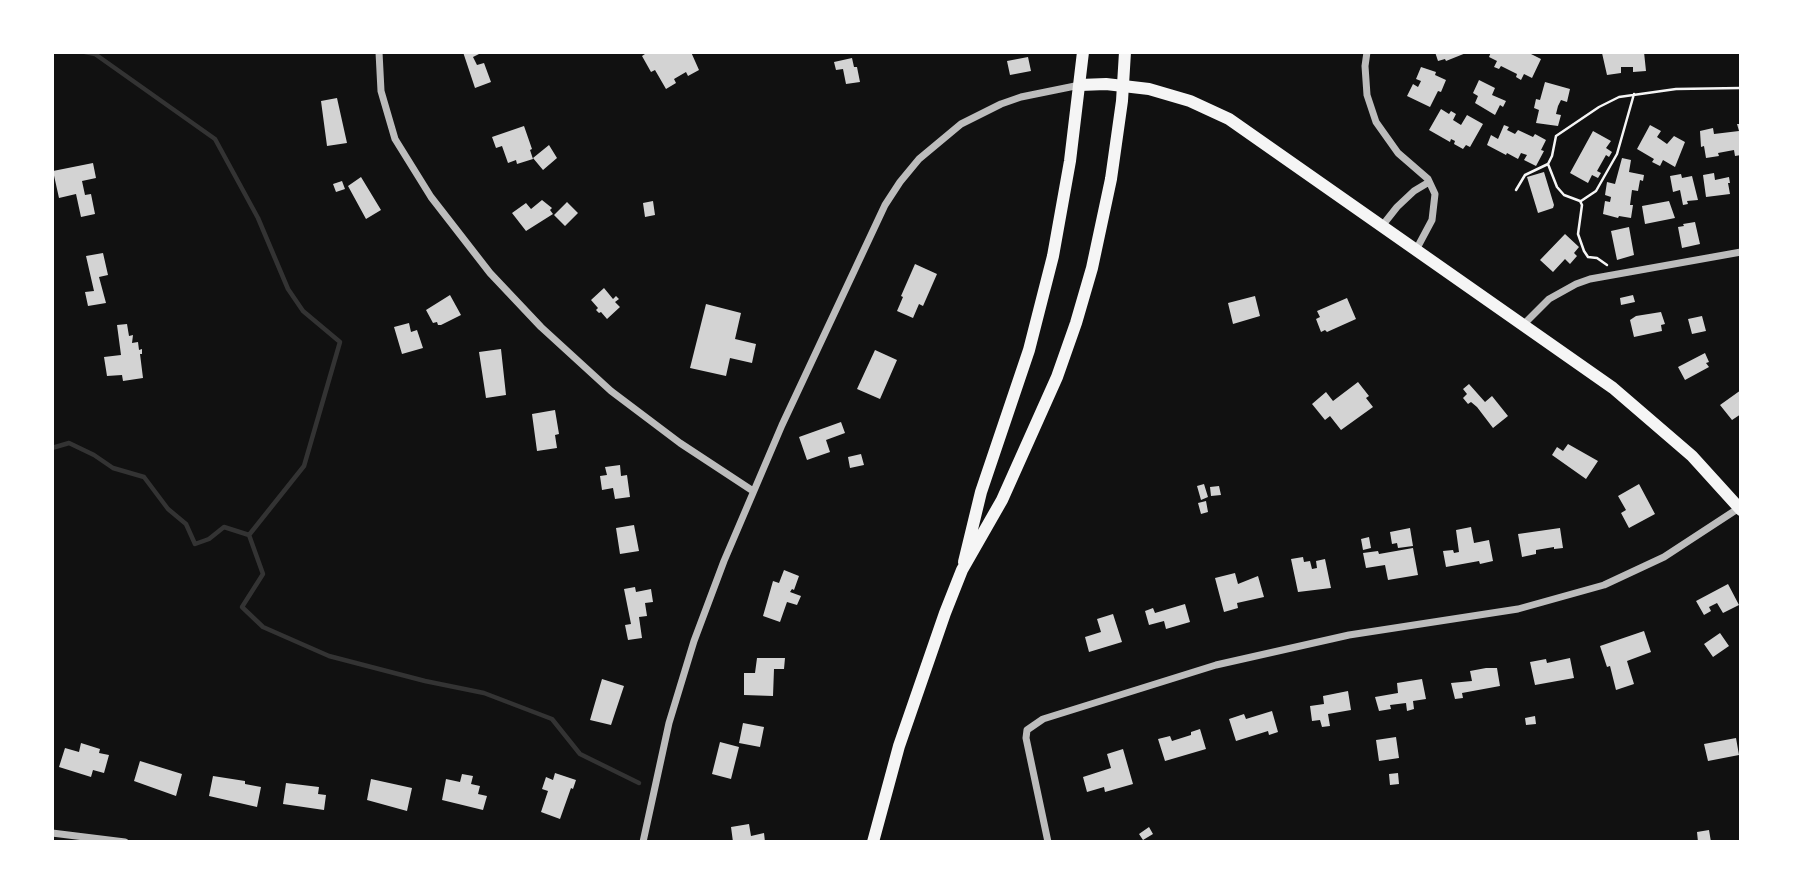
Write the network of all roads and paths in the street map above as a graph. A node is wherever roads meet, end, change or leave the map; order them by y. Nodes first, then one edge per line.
1 (379, 52) edge
2 (1083, 52) edge
3 (1125, 52) edge
4 (1367, 52) edge
5 (1080, 85) junction
6 (1123, 86) junction
7 (1741, 88) edge
8 (1634, 94) junction
9 (1548, 163) junction
10 (1429, 181) junction
11 (1516, 190) dead end
12 (1580, 201) junction
13 (1382, 226) junction
14 (1416, 250) junction
15 (1741, 252) edge
16 (1612, 275) junction
17 (1523, 325) junction
18 (753, 491) junction
19 (1740, 509) edge
20 (962, 570) junction
21 (52, 833) edge
22 (125, 842) edge
23 (643, 842) edge
24 (873, 842) edge
25 (1048, 842) edge

1 - 18 street
2 - 5 main road
3 - 6 main road
4 - 10 street
5 - 6 main road
5 - 18 street
5 - 20 main road
6 - 13 main road
6 - 20 main road
7 - 8 path
8 - 9 path
8 - 12 path
9 - 11 path
9 - 12 path
10 - 13 street
10 - 14 street
12 - 16 path
13 - 14 main road
14 - 17 main road
15 - 16 street
16 - 17 street
17 - 19 main road
18 - 23 street
19 - 25 street
20 - 24 main road
21 - 22 street

